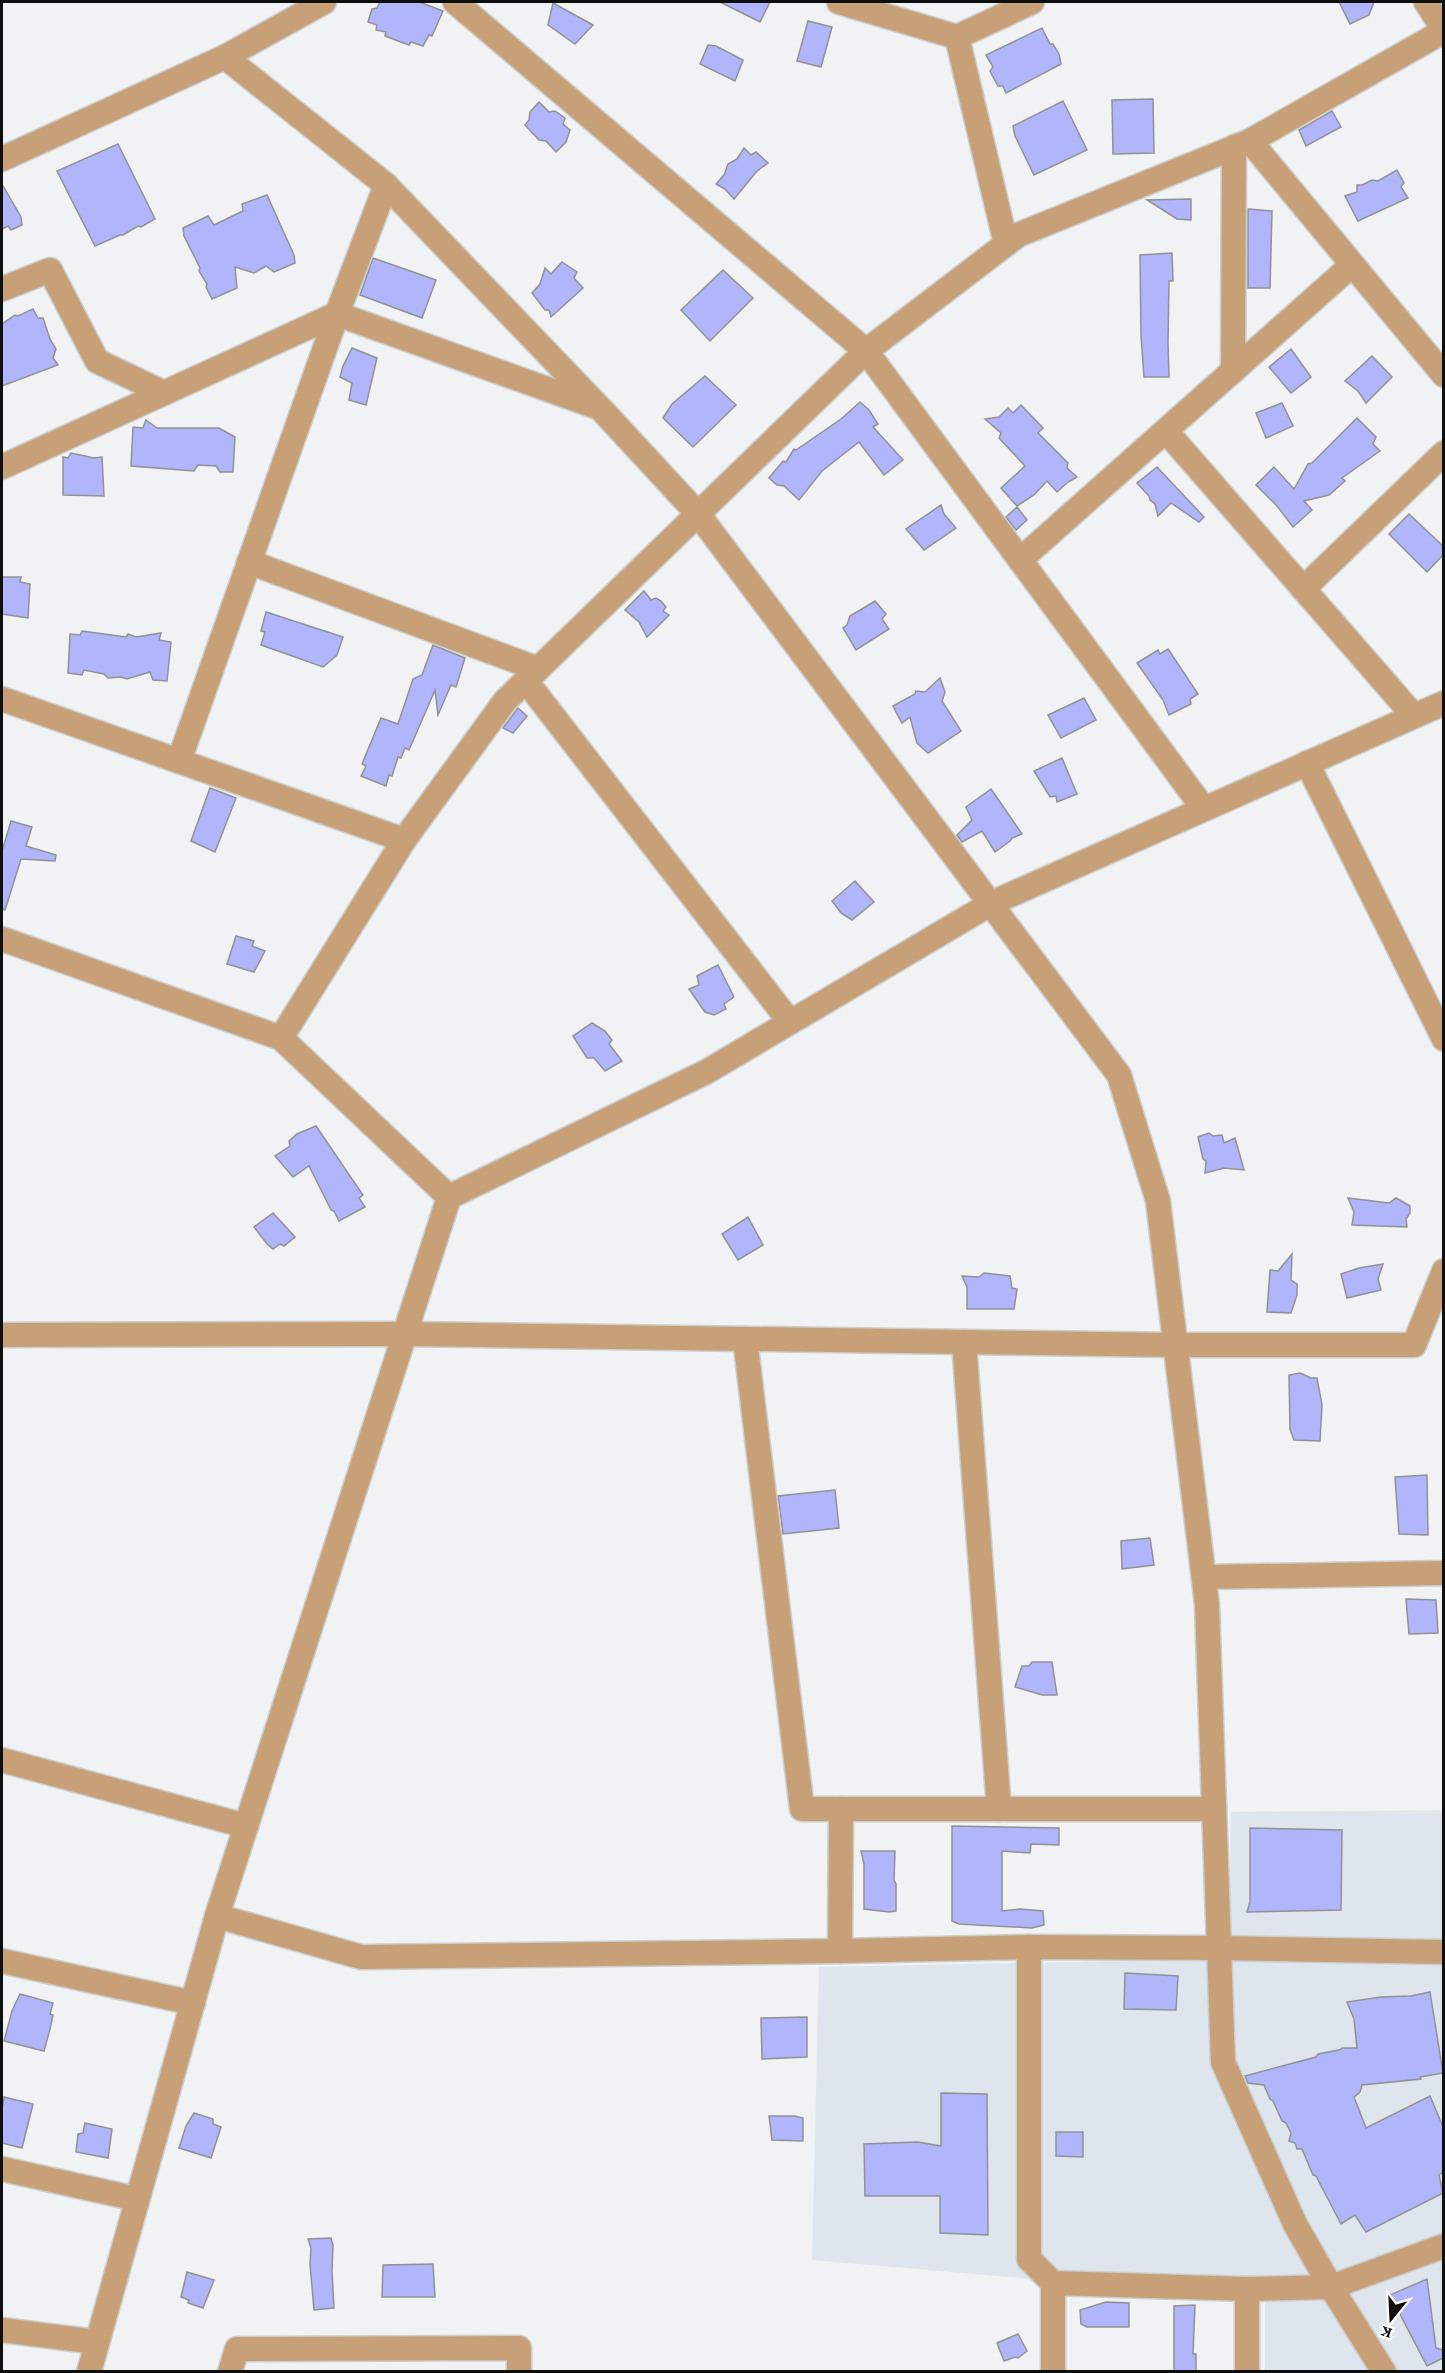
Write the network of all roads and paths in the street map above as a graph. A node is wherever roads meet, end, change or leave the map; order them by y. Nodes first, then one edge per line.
1 (324, 2) edge
2 (455, 2) edge
3 (839, 2) edge
4 (1032, 2) edge
5 (1426, 2) edge
6 (1443, 31) edge
7 (957, 37) junction
8 (225, 57) junction
9 (1242, 144) junction
10 (2, 159) edge
11 (386, 186) junction
12 (1006, 244) junction
13 (1352, 265) junction
14 (2, 289) edge
15 (337, 314) junction
16 (866, 351) junction
17 (1233, 371) junction
18 (1443, 375) edge
19 (164, 393) junction
20 (600, 408) junction
21 (1166, 430) junction
22 (1443, 453) edge
23 (2, 467) edge
24 (698, 514) junction
25 (1020, 560) junction
26 (249, 562) junction
27 (1303, 589) junction
28 (532, 675) junction
29 (2, 699) edge
30 (1443, 703) edge
31 (1414, 716) junction
32 (179, 761) junction
33 (1307, 763) junction
34 (1204, 809) junction
35 (404, 840) junction
36 (992, 903) junction
37 (2, 939) edge
38 (790, 1022) junction
39 (281, 1038) junction
40 (1443, 1040) edge
41 (449, 1197) junction
42 (1443, 1271) edge
43 (405, 1334) junction
44 (2, 1337) edge
45 (745, 1339) junction
46 (964, 1342) junction
47 (1175, 1345) junction
48 (1443, 1573) edge
49 (1204, 1577) junction
50 (2, 1760) edge
51 (841, 1809) junction
52 (999, 1809) junction
53 (1214, 1809) junction
54 (246, 1826) junction
55 (217, 1916) junction
56 (1029, 1947) junction
57 (1218, 1948) junction
58 (840, 1951) junction
59 (1443, 1952) edge
60 (2, 1961) edge
61 (193, 2002) junction
62 (2, 2169) edge
63 (137, 2199) junction
64 (1443, 2246) edge
65 (1053, 2283) junction
66 (1331, 2288) junction
67 (1247, 2289) junction
68 (2, 2330) edge
69 (97, 2342) junction
70 (89, 2372) edge
71 (230, 2372) edge
72 (519, 2372) edge
73 (1053, 2372) edge
74 (1247, 2372) edge
75 (1384, 2372) edge

1 - 8 street
2 - 16 street
3 - 7 street
4 - 7 street
5 - 6 street
6 - 9 street
7 - 12 street
8 - 10 street
8 - 11 street
9 - 12 street
9 - 13 street
9 - 17 street
11 - 15 street
11 - 20 street
12 - 16 street
13 - 17 street
13 - 18 street
14 - 19 street
15 - 19 street
15 - 20 street
15 - 26 street
16 - 24 street
16 - 25 street
17 - 21 street
19 - 23 street
20 - 24 street
21 - 25 street
21 - 27 street
22 - 27 street
24 - 28 street
24 - 36 street
25 - 34 street
26 - 28 street
26 - 32 street
27 - 31 street
28 - 35 street
28 - 38 street
29 - 32 street
30 - 31 street
31 - 33 street
32 - 35 street
33 - 34 street
33 - 40 street
34 - 36 street
35 - 39 street
36 - 38 street
36 - 47 street
37 - 39 street
38 - 41 street
39 - 41 street
41 - 43 street
42 - 47 street
43 - 44 street
43 - 45 street
43 - 54 street
45 - 46 street
45 - 51 street
46 - 47 street
46 - 52 street
47 - 49 street
48 - 49 street
49 - 53 street
50 - 54 street
51 - 52 street
51 - 58 street
52 - 53 street
53 - 57 street
54 - 55 street
55 - 58 street
55 - 61 street
56 - 57 street
56 - 58 street
56 - 65 street
57 - 59 street
57 - 66 street
60 - 61 street
61 - 63 street
62 - 63 street
63 - 69 street
64 - 66 street
65 - 67 street
65 - 73 street
66 - 67 street
66 - 75 street
67 - 74 street
68 - 69 street
69 - 70 street
71 - 72 street

